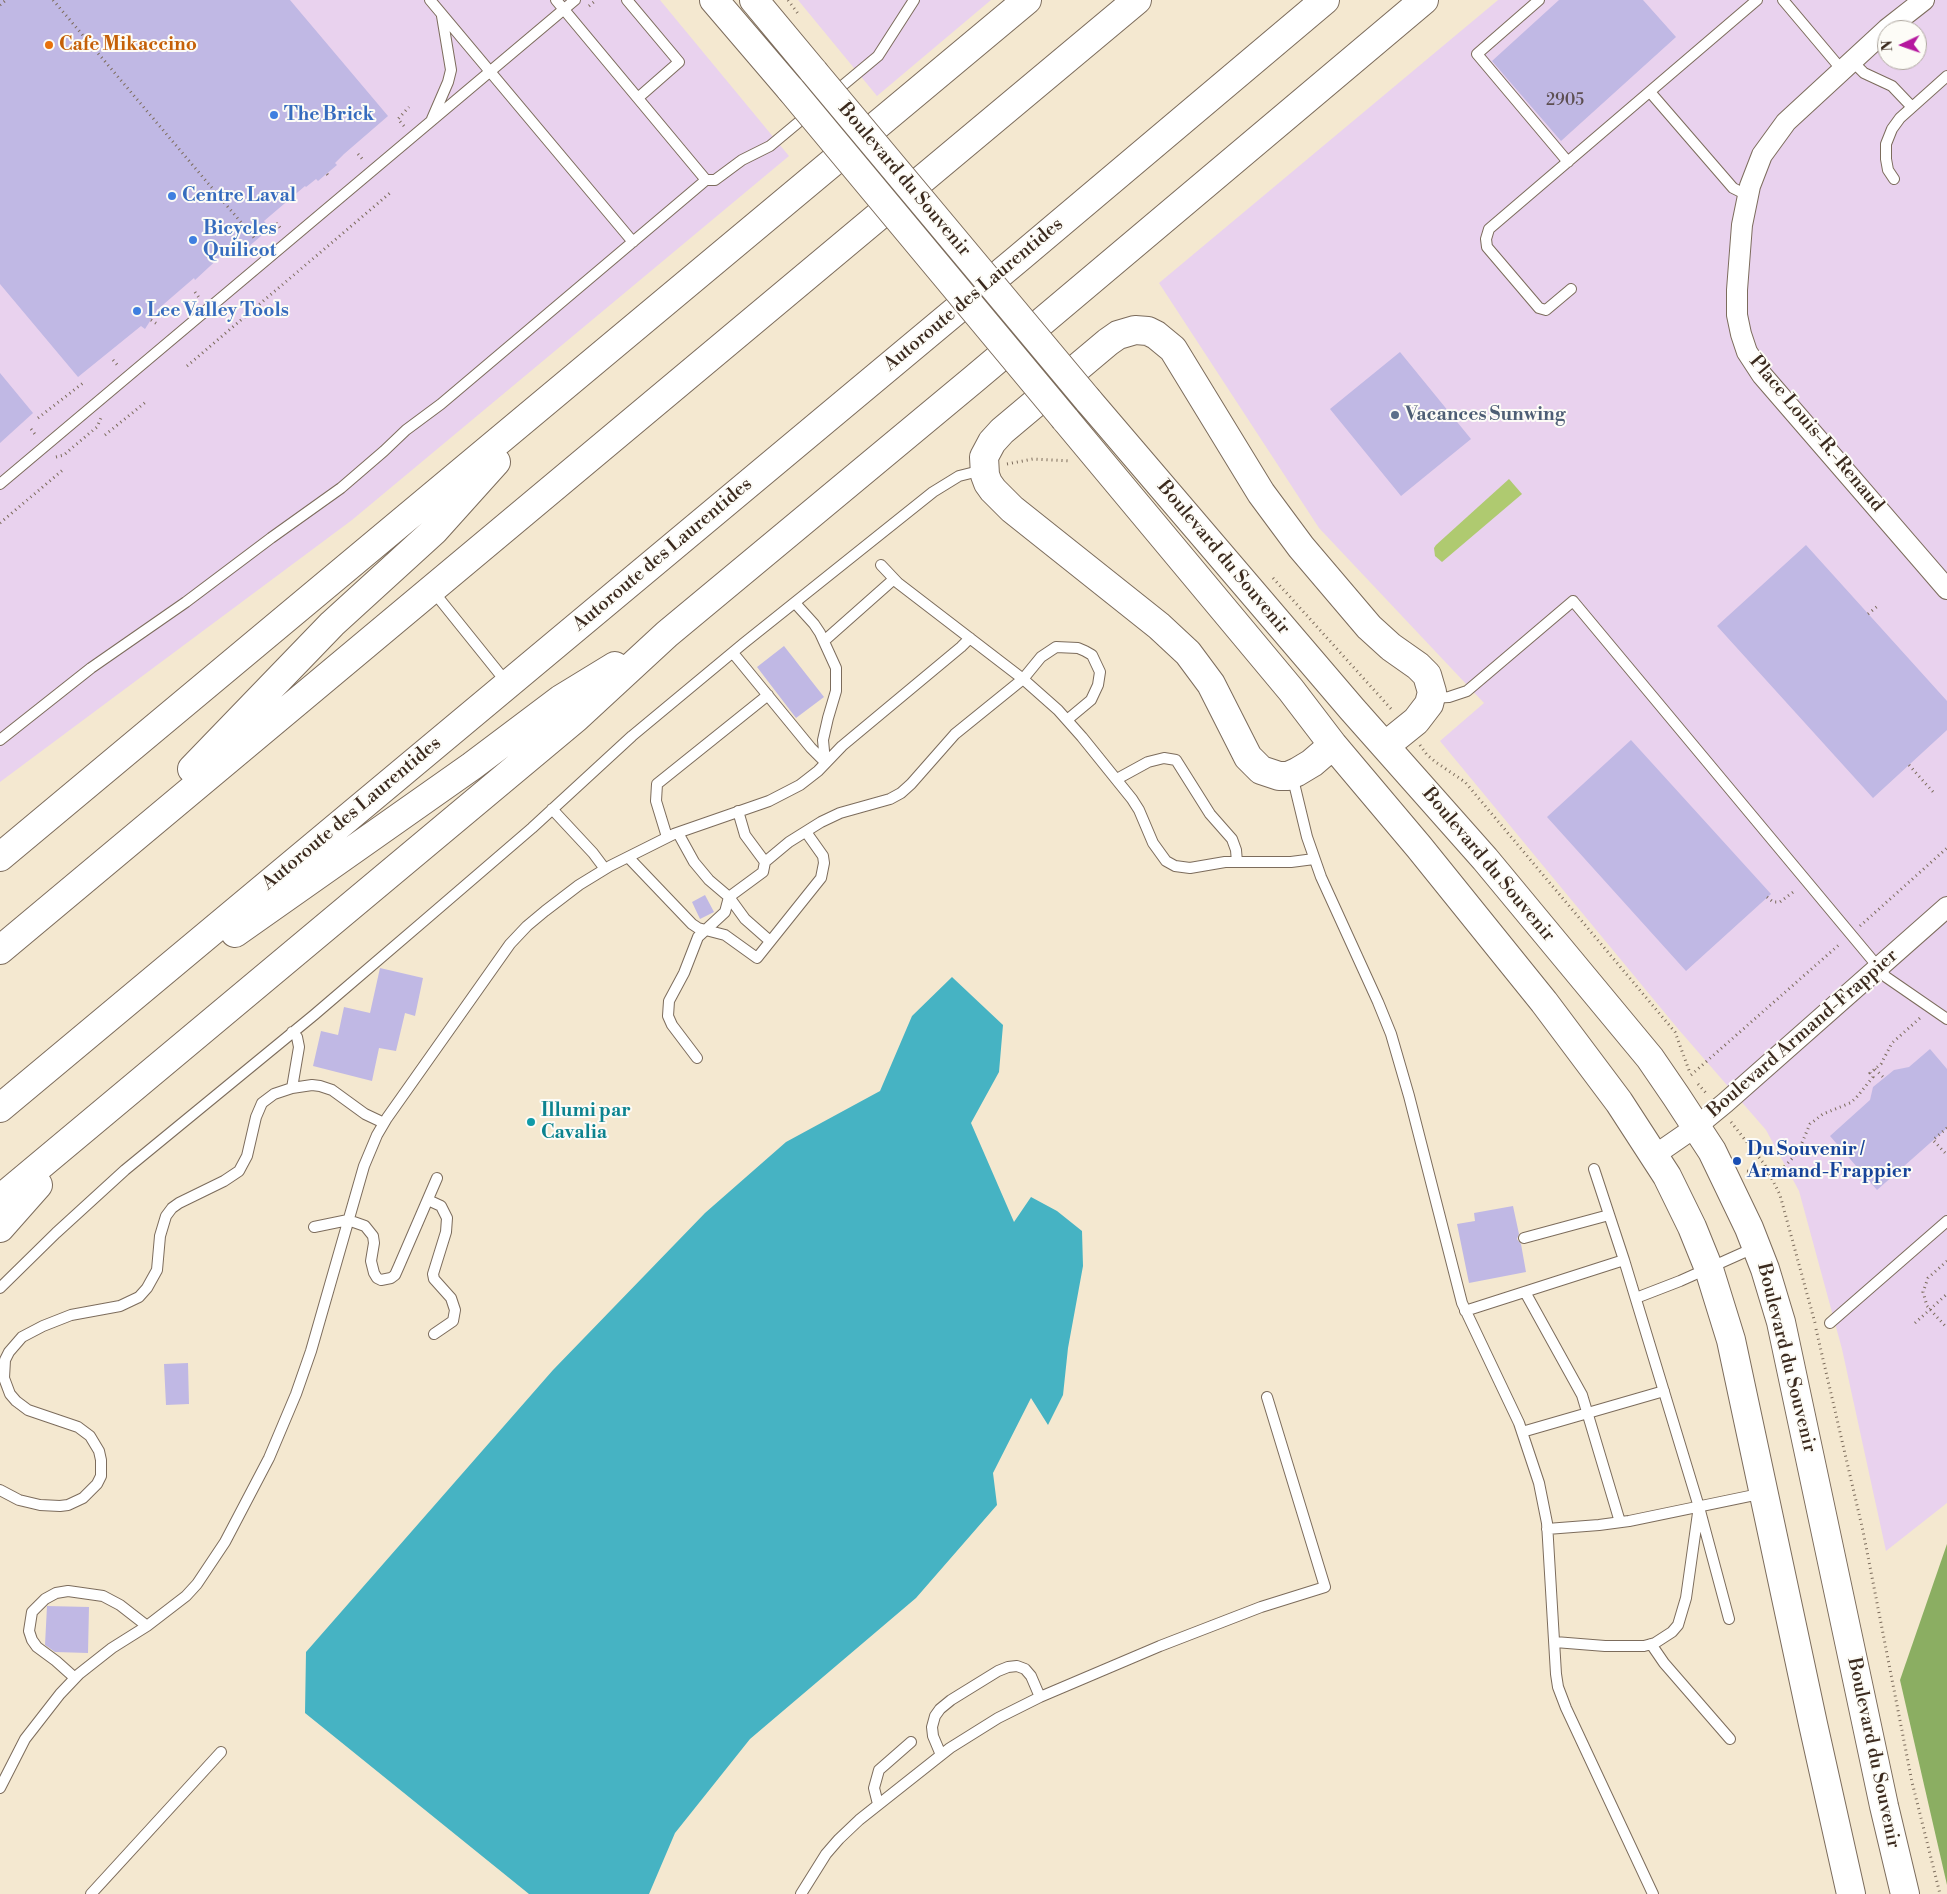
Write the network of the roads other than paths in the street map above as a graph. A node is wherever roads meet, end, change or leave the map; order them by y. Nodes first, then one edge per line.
1 (430, 0) edge
2 (556, 0) edge
3 (575, 0) edge
4 (627, 0) edge
5 (714, 0) edge
6 (754, 0) edge
7 (914, 0) edge
8 (1027, 0) edge
9 (1137, 0) edge
10 (1325, 0) edge
11 (1424, 0) edge
12 (1540, 0) edge
13 (1757, 0) edge
14 (1782, 0) edge
15 (1924, 0) edge
16 (564, 9) junction
17 (442, 13) junction
18 (1847, 66) junction
19 (491, 72) junction
20 (1947, 76) edge
21 (1650, 92) junction
22 (639, 97) junction
23 (1912, 107) junction
24 (431, 122) junction
25 (1568, 162) junction
26 (1894, 179) dead end
27 (706, 180) junction
28 (1747, 195) junction
29 (633, 242) junction
30 (1571, 289) dead end
31 (555, 396) junction
32 (984, 469) junction
33 (0, 484) edge
34 (881, 565) dead end
35 (894, 579) junction
36 (1947, 589) edge
37 (432, 590) junction
38 (795, 603) junction
39 (667, 634) junction
40 (970, 638) junction
41 (824, 641) junction
42 (733, 653) junction
43 (1023, 680) junction
44 (508, 684) junction
45 (768, 695) junction
46 (1431, 698) junction
47 (1067, 720) junction
48 (0, 740) edge
49 (1333, 745) junction
50 (1385, 746) junction
51 (825, 762) junction
52 (1292, 774) junction
53 (1117, 779) junction
54 (552, 809) junction
55 (738, 811) junction
56 (54, 812) junction
57 (806, 832) junction
58 (678, 833) junction
59 (667, 837) junction
60 (0, 840) edge
61 (628, 857) junction
62 (0, 858) edge
63 (1314, 859) junction
64 (764, 862) junction
65 (1237, 862) junction
66 (100, 865) junction
67 (605, 870) junction
68 (729, 897) junction
69 (1944, 917) edge
70 (706, 930) junction
71 (770, 941) junction
72 (0, 950) edge
73 (1879, 968) junction
74 (1947, 1019) edge
75 (292, 1032) junction
76 (67, 1052) junction
77 (698, 1058) dead end
78 (292, 1088) junction
79 (0, 1108) edge
80 (102, 1113) junction
81 (384, 1123) junction
82 (1697, 1126) junction
83 (1655, 1155) junction
84 (1594, 1169) dead end
85 (437, 1178) dead end
86 (0, 1199) edge
87 (428, 1200) junction
88 (1609, 1215) junction
89 (348, 1220) junction
90 (1947, 1221) edge
91 (314, 1227) dead end
92 (0, 1228) edge
93 (1524, 1238) dead end
94 (1757, 1247) junction
95 (1624, 1260) junction
96 (1709, 1268) junction
97 (0, 1288) edge
98 (1525, 1292) junction
99 (1636, 1298) junction
100 (1465, 1311) junction
101 (1830, 1323) dead end
102 (434, 1334) dead end
103 (1664, 1391) junction
104 (1268, 1397) dead end
105 (1588, 1412) junction
106 (1522, 1432) junction
107 (0, 1490) edge
108 (1765, 1493) junction
109 (1699, 1507) junction
110 (1620, 1522) junction
111 (1548, 1529) junction
112 (1729, 1619) dead end
113 (147, 1626) junction
114 (1555, 1642) junction
115 (1651, 1644) junction
116 (75, 1678) junction
117 (1040, 1697) junction
118 (1730, 1739) dead end
119 (911, 1742) dead end
120 (220, 1752) dead end
121 (941, 1755) junction
122 (0, 1788) edge
123 (878, 1804) junction
124 (804, 1893) edge
125 (90, 1894) edge
126 (1653, 1894) edge
127 (1851, 1894) edge
128 (1905, 1894) edge

1 - 17 lane
2 - 16 lane
3 - 16 lane
4 - 22 lane
5 - 49 main road, Boulevard du Souvenir, bridge
6 - 50 main road, Boulevard du Souvenir, bridge
7 - 27 lane
8 - 31 main road
9 - 37 main road
10 - 44 main road, Autoroute des Laurentides
11 - 39 main road
12 - 25 lane
13 - 21 lane
14 - 18 lane
15 - 18 street, Place Louis-R.-Renaud
16 - 19 lane
16 - 22 lane
17 - 19 lane
17 - 24 lane
18 - 23 lane
18 - 28 street, Place Louis-R.-Renaud
19 - 24 lane
19 - 29 lane
20 - 23 lane
21 - 25 lane
21 - 28 lane
22 - 27 lane
23 - 26 lane
24 - 33 lane
25 - 30 lane
27 - 29 lane
28 - 36 street, Place Louis-R.-Renaud
29 - 48 lane
31 - 56 main road
31 - 66 main road
32 - 38 lane
32 - 46 main road
32 - 52 main road
34 - 35 lane
35 - 40 lane
35 - 41 lane
37 - 44 lane
37 - 66 main road
38 - 41 lane
38 - 42 lane
39 - 76 main road
39 - 80 main road
40 - 43 lane
40 - 51 lane
41 - 51 lane
42 - 45 lane
42 - 54 lane
43 - 47 lane
43 - 47 lane
43 - 57 lane
44 - 76 main road, Autoroute des Laurentides
45 - 51 lane
45 - 59 lane
46 - 50 main road
46 - 73 lane
47 - 53 lane
49 - 52 main road
49 - 83 main road, Boulevard du Souvenir
50 - 82 main road, Boulevard du Souvenir
51 - 55 lane
52 - 63 lane
53 - 65 lane
53 - 65 lane
54 - 67 lane
54 - 75 lane
55 - 58 lane
55 - 64 lane
56 - 60 main road
56 - 62 main road
57 - 64 lane
57 - 71 lane
58 - 59 lane
58 - 68 lane
59 - 61 lane
61 - 67 lane
61 - 70 lane
63 - 65 lane
63 - 100 lane
64 - 68 lane
66 - 72 main road
67 - 81 lane
68 - 70 lane
68 - 71 lane
69 - 73 street, Boulevard Armand-Frappier
70 - 71 lane
70 - 77 lane
73 - 74 lane
73 - 82 street, Boulevard Armand-Frappier
75 - 78 lane
75 - 97 lane
76 - 79 main road, Autoroute des Laurentides
78 - 81 lane
78 - 107 lane
80 - 86 main road
80 - 92 main road
81 - 89 lane
82 - 83 street, Boulevard Armand-Frappier
82 - 94 main road, Boulevard du Souvenir
83 - 96 main road, Boulevard du Souvenir
84 - 88 lane
85 - 87 lane
87 - 89 lane
87 - 102 lane
88 - 93 lane
88 - 95 lane
89 - 91 lane
89 - 113 lane
90 - 101 lane
94 - 96 lane
94 - 128 main road, Boulevard du Souvenir
95 - 98 lane
95 - 99 lane
96 - 99 lane
96 - 108 main road, Boulevard du Souvenir
98 - 100 lane
98 - 105 lane
99 - 103 lane
100 - 106 lane
103 - 105 lane
103 - 109 lane
104 - 117 lane
105 - 106 lane
105 - 110 lane
106 - 111 lane
108 - 109 lane
108 - 127 main road, Boulevard du Souvenir
109 - 110 lane
109 - 112 lane
109 - 115 lane
110 - 111 lane
111 - 114 lane
113 - 116 lane
113 - 116 lane
114 - 115 lane
114 - 126 lane
115 - 118 lane
116 - 122 lane
117 - 121 lane
117 - 121 lane
119 - 123 lane
120 - 125 lane
121 - 123 lane
123 - 124 lane

